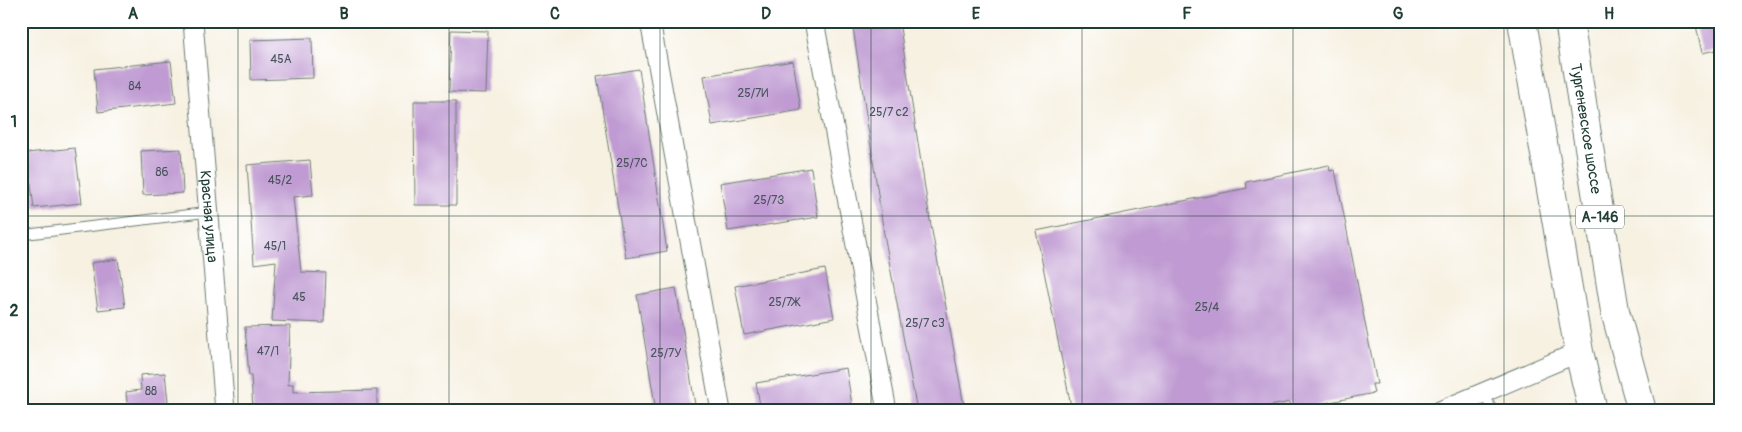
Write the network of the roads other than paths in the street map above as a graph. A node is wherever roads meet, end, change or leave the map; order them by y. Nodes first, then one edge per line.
1 (194, 21) edge
2 (650, 21) edge
3 (814, 21) edge
4 (1522, 21) edge
5 (1569, 21) edge
6 (209, 212) junction
7 (21, 235) edge
8 (1579, 352) junction
9 (1484, 392) junction
10 (225, 411) edge
11 (721, 411) edge
12 (887, 411) edge
13 (1440, 411) edge
14 (1492, 411) edge
15 (1593, 411) edge
16 (1642, 411) edge

1 - 6 street, Красная улица
2 - 11 street
3 - 12 street
4 - 8 highway, А-146
5 - 16 highway, Тургеневское шоссе / А-146
6 - 7 lane
6 - 10 street, Красная улица
8 - 9 street
8 - 15 highway, А-146
9 - 13 street
9 - 14 lane

